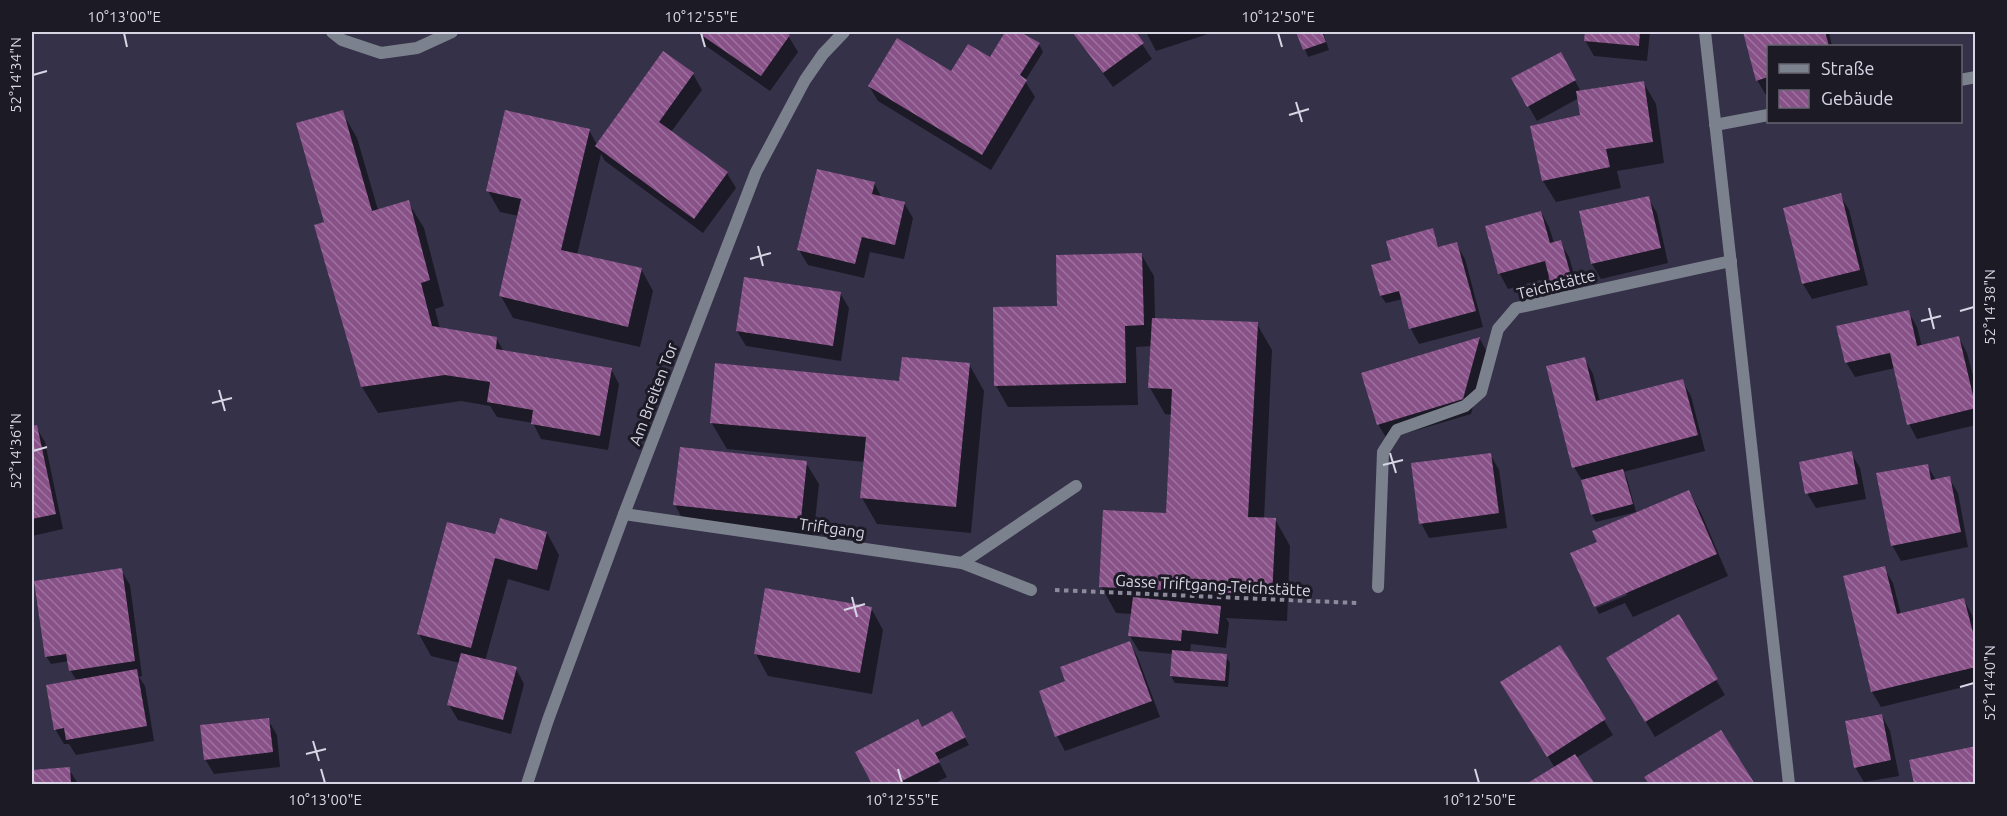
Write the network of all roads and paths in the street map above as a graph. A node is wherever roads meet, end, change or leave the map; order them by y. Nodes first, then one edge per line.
1 (332, 32) edge
2 (452, 32) edge
3 (844, 32) edge
4 (1705, 32) edge
5 (1767, 116) edge
6 (1715, 125) junction
7 (1731, 261) junction
8 (1076, 486) dead end
9 (624, 514) junction
10 (962, 563) junction
11 (1378, 587) joint
12 (1031, 590) joint
13 (527, 784) edge
14 (1789, 784) edge

1 - 2 street
3 - 9 street, Am Breiten Tor
4 - 6 street
5 - 6 street
6 - 7 street
7 - 11 street, Teichstätte
7 - 14 street
8 - 10 street
9 - 10 street, Triftgang
9 - 13 street, Am Breiten Tor
10 - 12 street, Triftgang
11 - 12 path, Gasse Triftgang-Teichstätte

